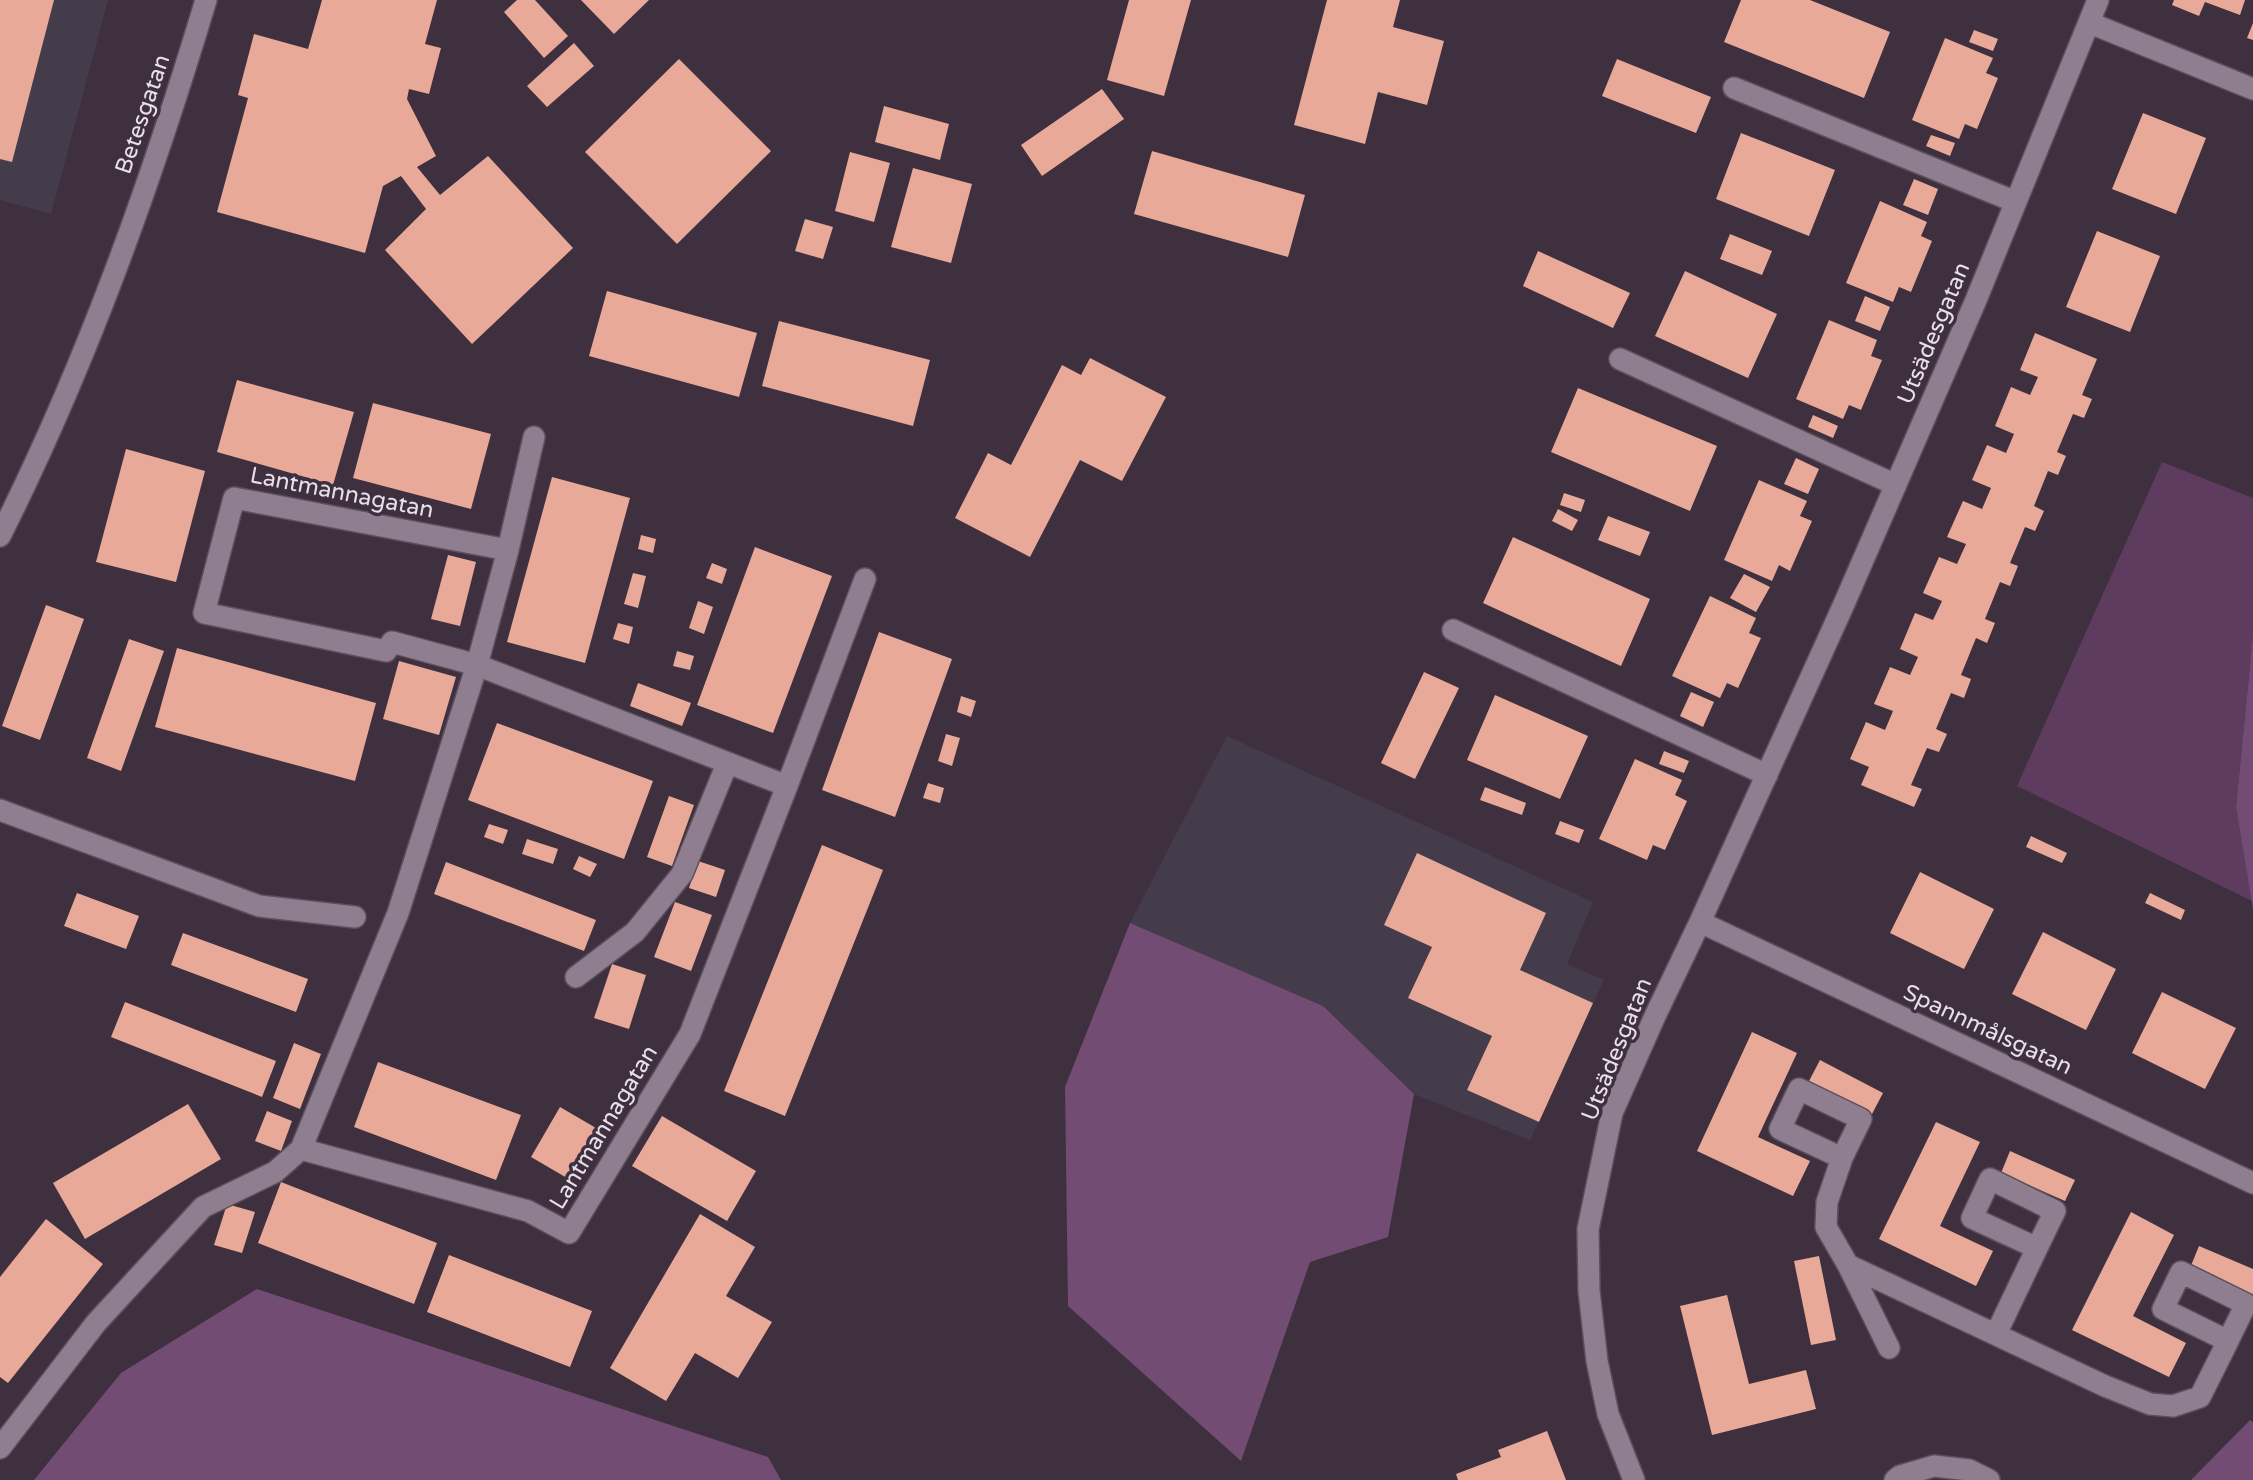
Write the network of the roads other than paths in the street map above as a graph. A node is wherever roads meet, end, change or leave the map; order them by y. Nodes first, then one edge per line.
1 (206, 0) edge
2 (2098, 0) edge
3 (2090, 23) junction
4 (1734, 88) dead end
5 (2253, 89) edge
6 (2016, 202) junction
7 (1620, 359) dead end
8 (534, 438) dead end
9 (1896, 485) junction
10 (0, 536) edge
11 (508, 550) junction
12 (864, 579) dead end
13 (1453, 630) dead end
14 (477, 665) junction
15 (727, 764) junction
16 (1767, 775) junction
17 (788, 786) junction
18 (0, 810) edge
19 (355, 917) dead end
20 (1700, 922) junction
21 (576, 977) dead end
22 (301, 1149) junction
23 (1842, 1158) dead end
24 (2253, 1184) edge
25 (2037, 1248) dead end
26 (1848, 1265) junction
27 (1996, 1334) junction
28 (2228, 1341) dead end
29 (1889, 1348) dead end
30 (0, 1448) edge
31 (1634, 1480) edge
32 (1895, 1480) edge
33 (1989, 1480) edge

1 - 10 street, Betesgatan
2 - 3 street, Utsädesgatan
3 - 5 street
3 - 6 street, Utsädesgatan
4 - 6 street
6 - 9 street, Utsädesgatan
7 - 9 street
8 - 11 street
9 - 16 street, Utsädesgatan
11 - 14 street
11 - 14 street, Lantmannagatan
12 - 17 street, Lantmannagatan
13 - 16 street
14 - 15 street, Lantmannagatan
14 - 22 street
15 - 17 street, Lantmannagatan
15 - 21 street
16 - 20 street, Utsädesgatan
17 - 22 street, Lantmannagatan
18 - 19 street
20 - 24 street, Spannmålsgatan
20 - 31 street, Utsädesgatan
22 - 30 street
23 - 26 street
25 - 27 street
26 - 27 street
26 - 29 street
27 - 28 street
32 - 33 street

